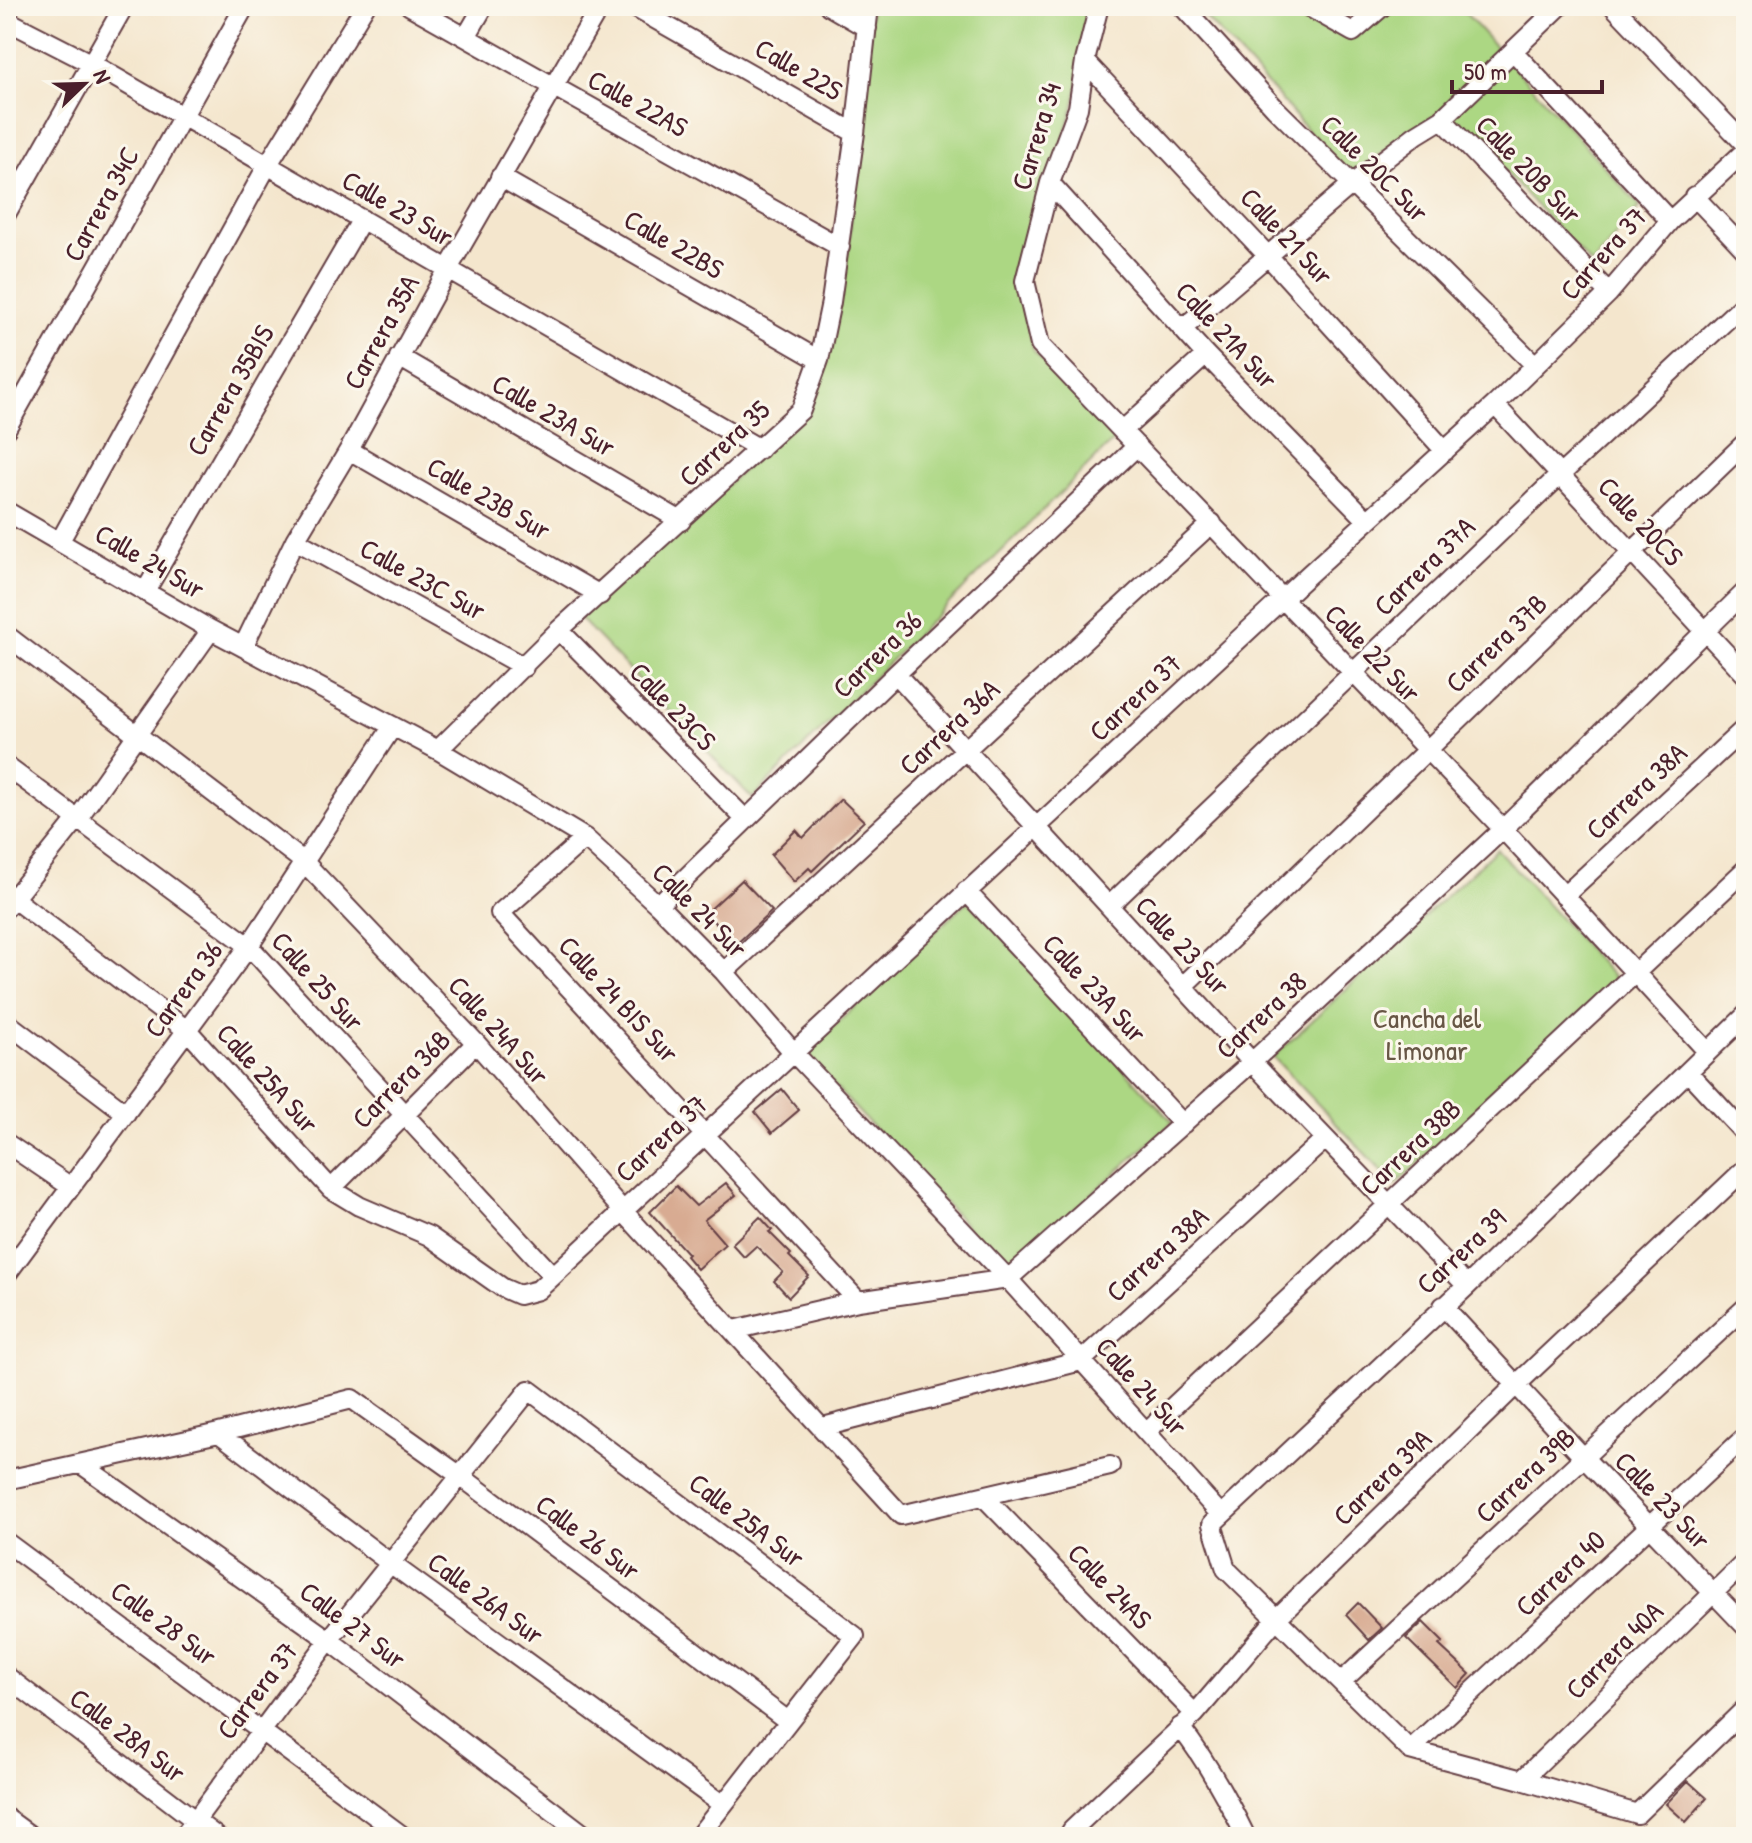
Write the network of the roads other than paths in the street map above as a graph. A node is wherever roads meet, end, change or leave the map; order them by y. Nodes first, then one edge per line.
1 (124, 6) edge
2 (245, 6) edge
3 (365, 6) edge
4 (410, 6) edge
5 (484, 6) edge
6 (600, 6) edge
7 (632, 6) edge
8 (829, 6) edge
9 (869, 6) edge
10 (1099, 6) edge
11 (1182, 6) edge
12 (1307, 6) edge
13 (1383, 6) edge
14 (1560, 6) edge
15 (1613, 6) edge
16 (6, 20) edge
17 (867, 28) junction
18 (466, 37) junction
19 (1513, 51) junction
20 (1085, 61) junction
21 (92, 64) junction
22 (553, 88) junction
23 (182, 117) junction
24 (1442, 119) junction
25 (855, 133) junction
26 (1746, 148) edge
27 (267, 166) junction
28 (500, 177) junction
29 (1050, 183) junction
30 (1352, 184) junction
31 (1694, 196) junction
32 (6, 214) edge
33 (362, 219) junction
34 (1670, 221) junction
35 (840, 247) junction
36 (1746, 251) edge
37 (1268, 256) junction
38 (448, 269) junction
39 (1025, 281) joint
40 (1609, 293) junction
41 (1746, 302) edge
42 (1182, 329) junction
43 (1206, 355) junction
44 (399, 357) junction
45 (819, 360) junction
46 (1534, 364) junction
47 (1495, 405) junction
48 (6, 429) edge
49 (1122, 431) junction
50 (1746, 442) edge
51 (1137, 446) junction
52 (760, 449) junction
53 (349, 450) junction
54 (1445, 451) junction
55 (1560, 475) junction
56 (6, 511) edge
57 (681, 521) junction
58 (1368, 521) junction
59 (1212, 523) junction
60 (295, 540) junction
61 (60, 541) junction
62 (1631, 552) junction
63 (146, 590) junction
64 (1746, 591) edge
65 (600, 595) junction
66 (1283, 598) junction
67 (211, 630) junction
68 (559, 630) junction
69 (1705, 631) junction
70 (6, 635) edge
71 (243, 647) junction
72 (524, 667) junction
73 (1354, 673) junction
74 (896, 674) junction
75 (1746, 675) edge
76 (393, 726) junction
77 (1746, 727) edge
78 (136, 734) junction
79 (438, 750) junction
80 (1427, 750) junction
81 (965, 751) junction
82 (6, 766) edge
83 (78, 818) junction
84 (746, 820) junction
85 (1036, 827) junction
86 (1503, 829) junction
87 (585, 838) junction
88 (303, 861) junction
89 (1746, 869) edge
90 (966, 891) junction
91 (1564, 896) junction
92 (8, 900) edge
93 (658, 905) junction
94 (1109, 906) junction
95 (249, 946) junction
96 (724, 972) junction
97 (1636, 975) junction
98 (1183, 986) junction
99 (1746, 1015) edge
100 (6, 1022) edge
101 (188, 1031) junction
102 (476, 1043) junction
103 (1707, 1051) junction
104 (794, 1053) junction
105 (1252, 1062) junction
106 (1688, 1072) junction
107 (126, 1113) junction
108 (402, 1116) junction
109 (1183, 1124) junction
110 (706, 1135) junction
111 (1746, 1135) edge
112 (1325, 1139) junction
113 (6, 1143) edge
114 (1746, 1168) edge
115 (71, 1187) junction
116 (331, 1189) junction
117 (1389, 1205) junction
118 (623, 1211) junction
119 (7, 1272) edge
120 (553, 1276) junction
121 (1008, 1279) junction
122 (1467, 1286) junction
123 (858, 1301) junction
124 (1443, 1306) junction
125 (1746, 1307) edge
126 (734, 1330) junction
127 (1081, 1361) junction
128 (1516, 1385) junction
129 (529, 1390) joint
130 (823, 1427) junction
131 (1146, 1432) junction
132 (219, 1433) junction
133 (1746, 1436) edge
134 (1585, 1459) junction
135 (81, 1464) junction
136 (1110, 1466) dead end
137 (459, 1475) junction
138 (6, 1480) edge
139 (984, 1497) junction
140 (1217, 1520) junction
141 (1650, 1527) junction
142 (6, 1542) edge
143 (1746, 1561) edge
144 (390, 1563) junction
145 (1713, 1591) junction
146 (1276, 1619) junction
147 (1746, 1627) edge
148 (329, 1640) junction
149 (6, 1676) edge
150 (1341, 1682) junction
151 (1746, 1708) edge
152 (1195, 1714) junction
153 (788, 1721) junction
154 (1180, 1727) junction
155 (262, 1730) junction
156 (1410, 1750) junction
157 (1522, 1780) junction
158 (723, 1805) junction
159 (6, 1818) edge
160 (195, 1820) junction
161 (32, 1837) edge
162 (183, 1837) edge
163 (217, 1837) edge
164 (404, 1837) edge
165 (587, 1837) edge
166 (698, 1837) edge
167 (1068, 1837) edge
168 (1246, 1837) edge

1 - 21 street
2 - 23 street, Carrera 34C
3 - 27 street
4 - 18 street, Calle 22AS
5 - 18 street
6 - 22 street, Carrera 35A
7 - 25 street, Calle 22S
8 - 17 street
9 - 17 street, Carrera 35
10 - 20 street, Carrera 34
11 - 30 street, Calle 20C Sur
12 - 13 street
14 - 19 street
15 - 26 street
16 - 21 street, Calle 23 Sur
17 - 25 street, Carrera 35
18 - 22 street, Calle 22AS
19 - 24 street
19 - 34 street
20 - 29 street, Carrera 34
20 - 37 street, Calle 21 Sur
21 - 23 street, Calle 23 Sur
21 - 32 street
22 - 28 street, Carrera 35A
22 - 35 street, Calle 22AS
23 - 27 street, Calle 23 Sur
23 - 48 street, Carrera 34C
24 - 30 street
24 - 40 street, Calle 20B Sur
25 - 35 street, Carrera 35
26 - 31 street, Carrera 37
27 - 33 street, Calle 23 Sur
27 - 61 street
28 - 38 street, Carrera 35A
28 - 45 street, Calle 22BS
29 - 39 street, Carrera 34
29 - 42 street, Calle 21A Sur
30 - 37 street
30 - 46 street, Calle 20C Sur
31 - 34 street, Carrera 37
31 - 36 street
33 - 38 street, Calle 23 Sur
33 - 63 street, Carrera 35BIS
34 - 40 street, Carrera 37
35 - 45 street, Carrera 35
37 - 42 street
37 - 54 street, Calle 21 Sur
38 - 44 street, Carrera 35A
38 - 52 street, Calle 23 Sur
39 - 49 street, Calle 22 Sur
40 - 46 street, Carrera 37
41 - 55 street, Carrera 37A
42 - 43 street, Calle 21A Sur
43 - 49 street
43 - 58 street, Calle 21A Sur
44 - 53 street, Carrera 35A
44 - 57 street, Calle 23A Sur
45 - 52 street, Carrera 35
46 - 47 street, Carrera 37
47 - 54 street, Carrera 37
47 - 55 street, Calle 20CS
49 - 51 street, Calle 22 Sur
50 - 62 street, Carrera 37B
51 - 59 street, Calle 22 Sur
51 - 74 street, Carrera 36
52 - 57 street, Carrera 35
53 - 60 street, Carrera 35A
53 - 65 street, Calle 23B Sur
54 - 58 street, Carrera 37
55 - 62 street, Calle 20CS
55 - 73 street, Carrera 37A
56 - 61 street, Calle 24 Sur
57 - 65 street, Carrera 35
58 - 66 street, Carrera 37
59 - 66 street, Calle 22 Sur
59 - 81 street, Carrera 36A
60 - 71 street, Carrera 35A
60 - 72 street, Calle 23C Sur
61 - 63 street, Calle 24 Sur
62 - 69 street, Calle 20CS
62 - 80 street, Carrera 37B
63 - 67 street, Calle 24 Sur
64 - 69 street, Carrera 38
65 - 68 street, Carrera 35
66 - 73 street, Calle 22 Sur
66 - 85 street, Carrera 37
67 - 71 street, Calle 24 Sur
67 - 78 street
68 - 72 street, Carrera 35
68 - 84 street, Calle 23CS
69 - 75 street, Calle 20CS
69 - 86 street, Carrera 38
70 - 78 street, Calle 24A Sur
71 - 76 street, Calle 24 Sur
72 - 79 street, Carrera 35
73 - 80 street, Calle 22 Sur
73 - 94 street, Carrera 37A
74 - 81 street, Calle 23 Sur
74 - 84 street, Carrera 36
76 - 79 street, Calle 24 Sur
76 - 88 street, Carrera 36
77 - 91 street, Carrera 38A
78 - 83 street
78 - 88 street, Calle 24A Sur
79 - 87 street, Calle 24 Sur
80 - 86 street, Calle 22 Sur
80 - 98 street, Carrera 37B
81 - 85 street, Calle 23 Sur
81 - 96 street, Carrera 36A
82 - 83 street, Calle 25 Sur
83 - 92 street
83 - 95 street, Calle 25 Sur
84 - 93 street, Carrera 36
85 - 90 street, Carrera 37
85 - 94 street, Calle 23 Sur
86 - 91 street, Calle 22 Sur
86 - 105 street, Carrera 38
87 - 93 street, Calle 24 Sur
87 - 110 street, Calle 24 BIS Sur
88 - 95 street, Carrera 36
88 - 102 street, Calle 24A Sur
89 - 97 street, Carrera 38B
90 - 104 street, Carrera 37
90 - 109 street, Calle 23A Sur
91 - 97 street, Calle 22 Sur
92 - 101 street, Calle 25A Sur
93 - 96 street, Calle 24 Sur
94 - 98 street, Calle 23 Sur
95 - 101 street, Carrera 36
95 - 108 street, Calle 25 Sur
96 - 104 street, Calle 24 Sur
97 - 103 street, Calle 22 Sur
97 - 117 street, Carrera 38B
98 - 105 street, Calle 23 Sur
99 - 103 street, Carrera 39
100 - 107 street
101 - 107 street, Carrera 36
101 - 116 street, Calle 25A Sur
102 - 108 street, Carrera 36B
102 - 118 street, Calle 24A Sur
103 - 106 street, Carrera 39
104 - 110 street, Carrera 37
104 - 121 street, Calle 24 Sur
105 - 109 street, Carrera 38
105 - 112 street, Calle 23 Sur
106 - 111 street
106 - 122 street, Carrera 39
107 - 115 street, Carrera 36
108 - 116 street, Carrera 36B
108 - 120 street, Calle 25 Sur
109 - 121 street, Carrera 38
110 - 118 street, Carrera 37
110 - 123 street, Calle 24 BIS Sur
112 - 117 street, Calle 23 Sur
112 - 127 street, Carrera 38A
113 - 115 street
114 - 128 street, Carrera 39A
115 - 119 street, Carrera 36
116 - 120 street, Calle 25A Sur
117 - 122 street, Calle 23 Sur
117 - 131 street, Carrera 38B
118 - 120 street, Carrera 37
118 - 126 street, Calle 24A Sur
121 - 123 street
121 - 127 street, Calle 24 Sur
122 - 124 street, Carrera 39
123 - 126 street
124 - 128 street, Calle 23 Sur
124 - 140 street, Carrera 39
125 - 134 street, Carrera 39B
126 - 130 street, Calle 24A Sur
127 - 130 street, Carrera 38A
127 - 131 street, Calle 24 Sur
128 - 134 street, Calle 23 Sur
128 - 146 street, Carrera 39A
129 - 137 street, Carrera 37
129 - 153 street, Calle 25A Sur
130 - 139 street, Calle 24A Sur
131 - 140 street, Calle 24 Sur
132 - 135 street
132 - 137 street, Calle 26 Sur
132 - 144 street, Calle 26A Sur
133 - 141 street, Carrera 40
134 - 141 street, Calle 23 Sur
134 - 150 street, Carrera 39B
135 - 138 street
135 - 148 street, Calle 27 Sur
136 - 139 street
137 - 144 street, Carrera 37
137 - 153 street, Calle 26 Sur
139 - 152 street, Calle 24AS
140 - 146 street, Calle 24 Sur
141 - 145 street, Calle 23 Sur
141 - 156 street, Carrera 40
142 - 155 street, Calle 28 Sur
143 - 145 street, Carrera 40A
144 - 148 street, Carrera 37
144 - 158 street, Calle 26A Sur
145 - 147 street, Calle 23 Sur
145 - 157 street, Carrera 40A
146 - 150 street, Calle 24 Sur
146 - 152 street, Carrera 39A
148 - 155 street, Carrera 37
148 - 165 street, Calle 27 Sur
149 - 160 street, Calle 28A Sur
150 - 156 street, Calle 24 Sur
151 - 157 street, Calle 24 Sur
152 - 154 street, Carrera 39A
153 - 158 street
154 - 167 street, Carrera 39A
154 - 168 street
155 - 160 street, Carrera 37
155 - 164 street, Calle 28 Sur
156 - 157 street, Calle 24 Sur
158 - 166 street
159 - 161 street
160 - 162 street, Carrera 37
160 - 163 street, Calle 28A Sur

